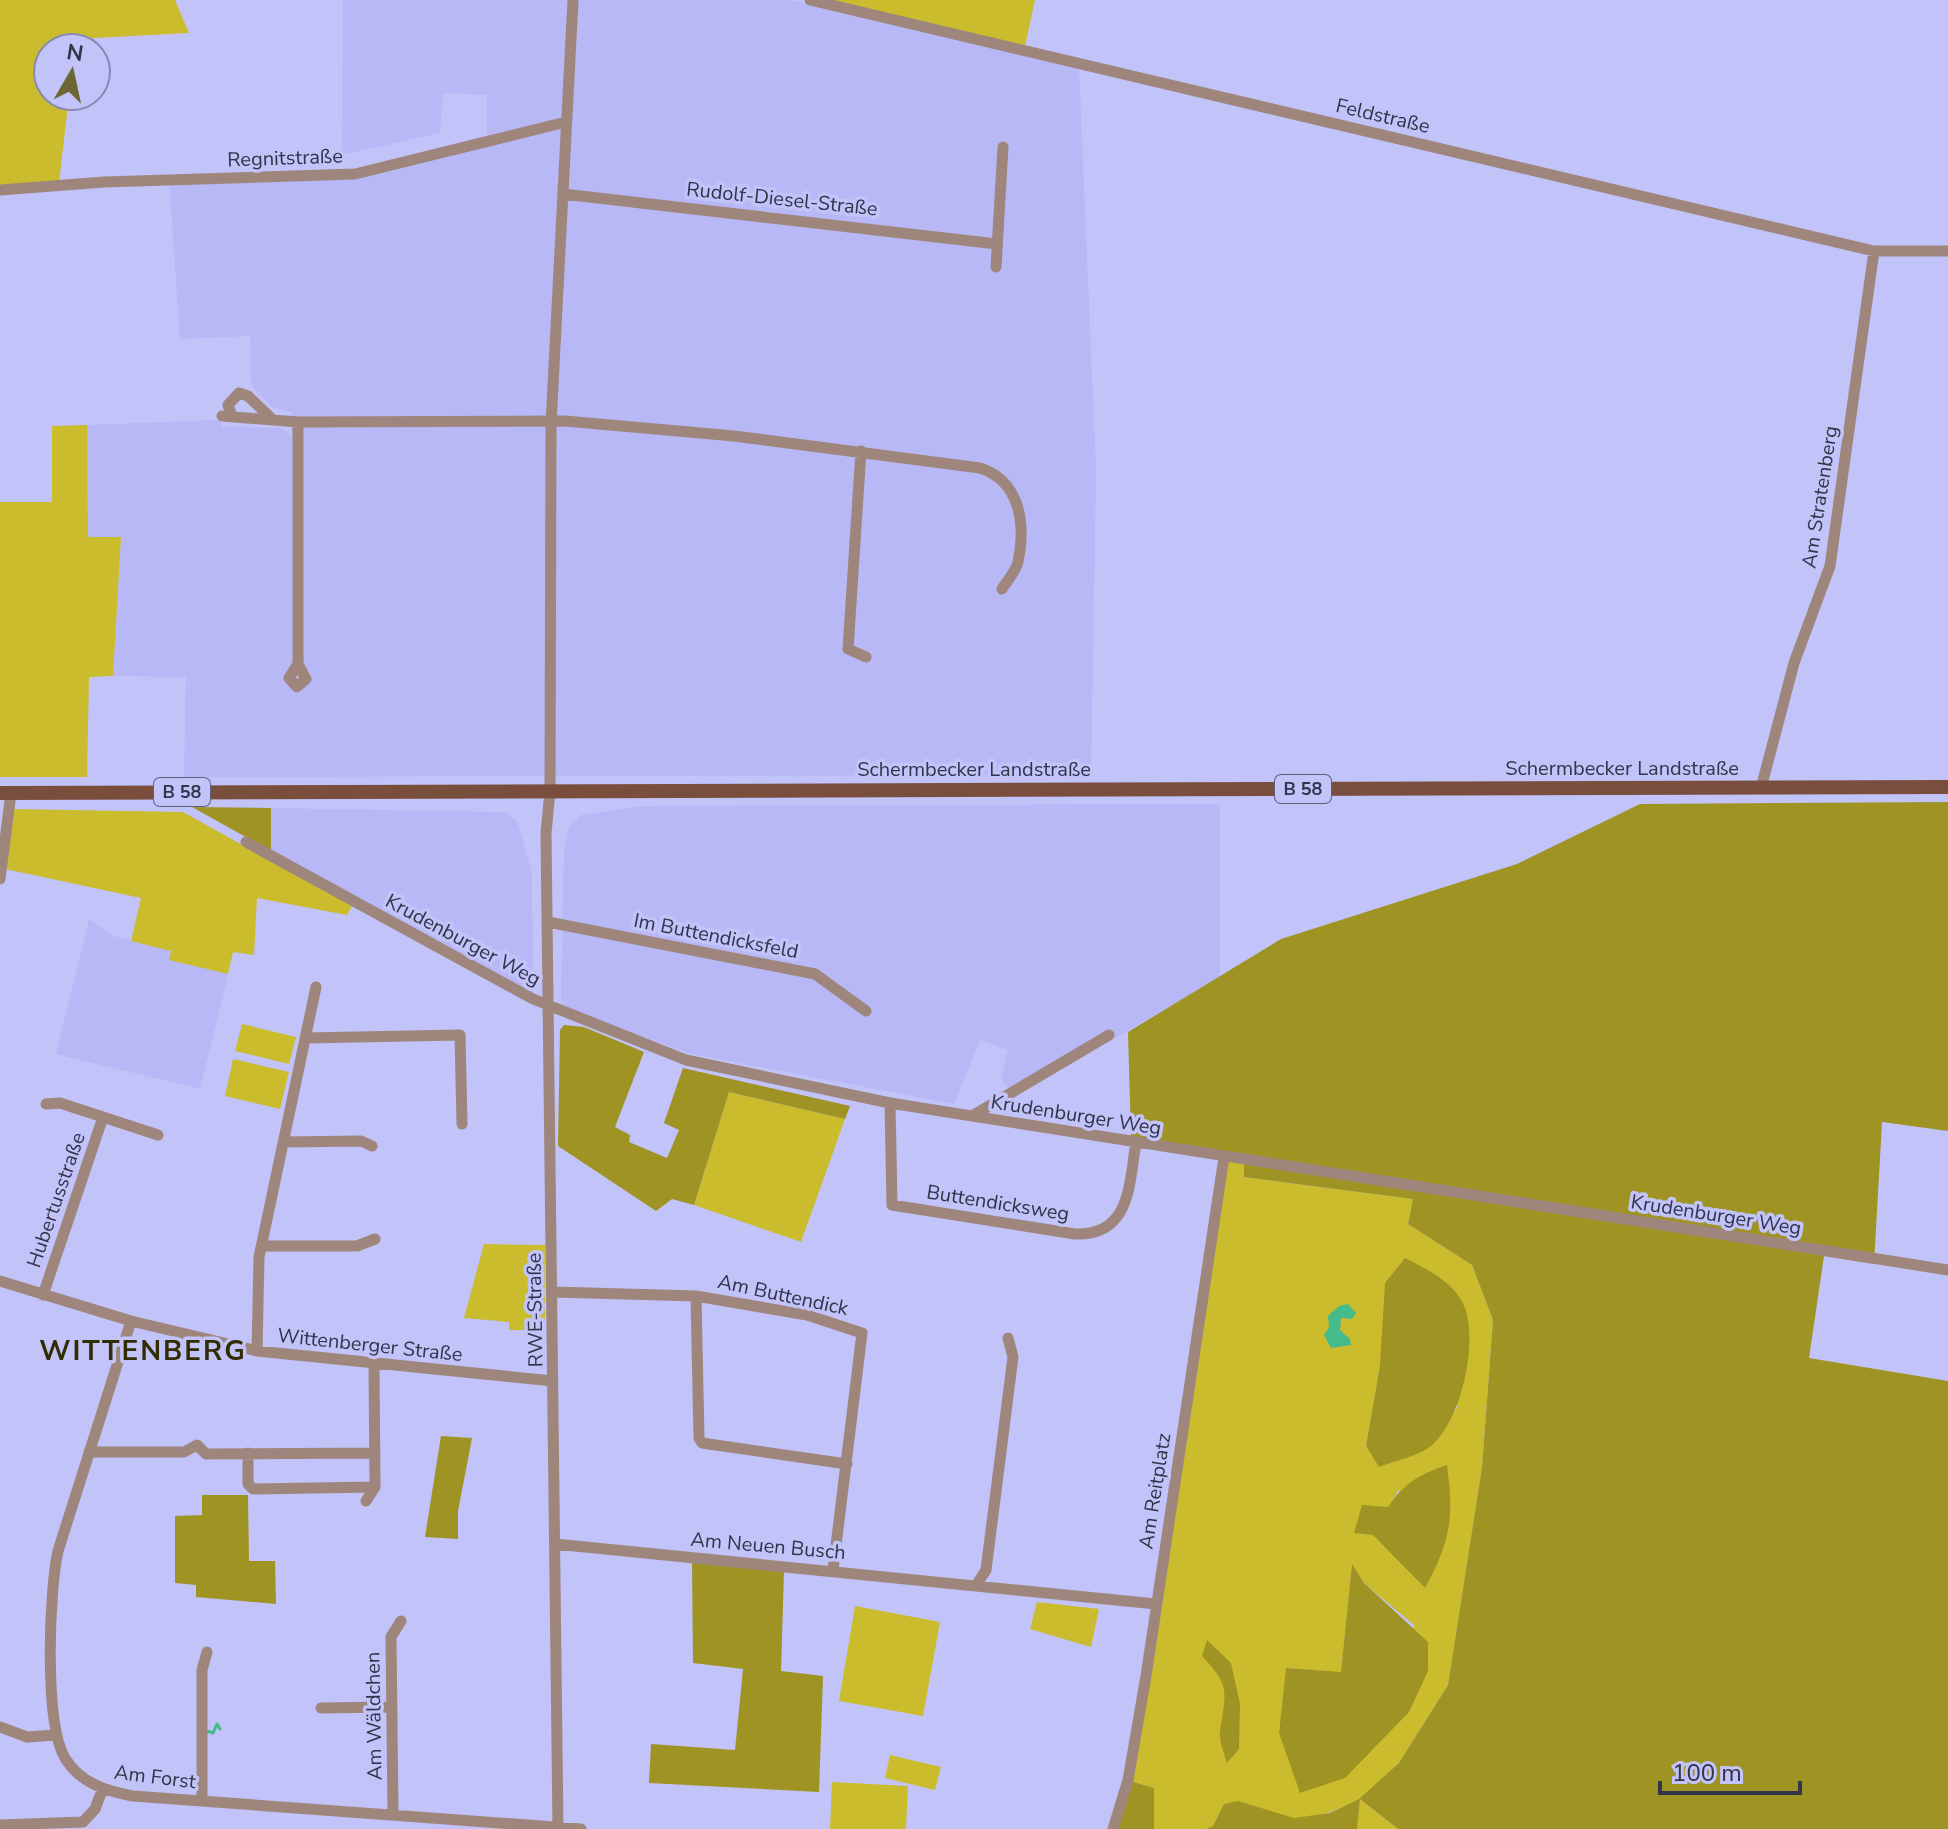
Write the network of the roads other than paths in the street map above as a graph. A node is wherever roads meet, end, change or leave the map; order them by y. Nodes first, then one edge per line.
1 (573, 0) edge
2 (810, 0) edge
3 (566, 122) junction
4 (1003, 147) dead end
5 (0, 190) edge
6 (563, 194) junction
7 (997, 244) junction
8 (1874, 251) junction
9 (1948, 251) edge
10 (996, 267) dead end
11 (272, 419) junction
12 (298, 422) junction
13 (551, 424) junction
14 (861, 451) junction
15 (1002, 589) dead end
16 (866, 657) dead end
17 (298, 664) dead end
18 (1948, 787) edge
19 (1761, 788) junction
20 (550, 791) junction
21 (6, 793) edge
22 (246, 842) dead end
23 (0, 879) edge
24 (548, 922) junction
25 (316, 987) dead end
26 (549, 1006) junction
27 (866, 1011) dead end
28 (1109, 1035) dead end
29 (305, 1038) junction
30 (890, 1103) junction
31 (46, 1104) dead end
32 (972, 1116) junction
33 (103, 1117) junction
34 (462, 1124) dead end
35 (158, 1135) dead end
36 (284, 1142) junction
37 (1136, 1142) junction
38 (372, 1146) dead end
39 (1224, 1157) junction
40 (375, 1239) dead end
41 (262, 1246) junction
42 (1948, 1270) edge
43 (0, 1281) edge
44 (553, 1292) junction
45 (43, 1295) junction
46 (696, 1296) junction
47 (131, 1321) junction
48 (1008, 1338) dead end
49 (257, 1351) junction
50 (374, 1363) junction
51 (553, 1381) junction
52 (89, 1452) junction
53 (248, 1453) junction
54 (375, 1453) junction
55 (847, 1464) junction
56 (375, 1487) junction
57 (366, 1501) dead end
58 (555, 1544) junction
59 (833, 1570) junction
60 (977, 1584) junction
61 (1156, 1604) junction
62 (401, 1621) dead end
63 (207, 1652) dead end
64 (392, 1707) junction
65 (321, 1708) dead end
66 (0, 1727) edge
67 (56, 1735) junction
68 (103, 1788) junction
69 (202, 1800) junction
70 (393, 1813) junction
71 (0, 1825) edge
72 (558, 1828) edge
73 (581, 1829) edge
74 (1113, 1829) edge

1 - 3 street
2 - 8 street, Feldstraße
3 - 5 street, Regnitstraße
3 - 6 street
4 - 7 street
6 - 7 street, Rudolf-Diesel-Straße
6 - 13 street
7 - 10 street
8 - 9 street, Feldstraße
8 - 19 street, Am Stratenberg
11 - 11 street
11 - 12 street
12 - 13 street
12 - 17 street
13 - 14 street
13 - 20 street
14 - 15 street
14 - 16 street
18 - 19 main road, Schermbecker Landstraße / B 58
19 - 20 main road, Schermbecker Landstraße / B 58
20 - 21 main road, Schermbecker Landstraße / B 58
20 - 24 street, RWE-Straße
21 - 23 street
22 - 26 street, Krudenburger Weg
24 - 26 street, RWE-Straße
24 - 27 street, Im Buttendicksfeld
25 - 29 street
26 - 30 street, Krudenburger Weg
26 - 44 street, RWE-Straße
28 - 32 street
29 - 34 street
29 - 36 street
30 - 32 street, Krudenburger Weg
30 - 37 street, Buttendicksweg
31 - 33 street, Hubertusstraße
32 - 37 street, Krudenburger Weg
33 - 35 street, Hubertusstraße
33 - 45 street, Hubertusstraße
36 - 38 street
36 - 41 street
37 - 39 street, Krudenburger Weg
39 - 42 street, Krudenburger Weg
39 - 61 street, Am Reitplatz
40 - 41 street
41 - 49 street
43 - 45 street, Wittenberger Straße
44 - 46 street, Am Buttendick
44 - 51 street, RWE-Straße
45 - 47 street, Wittenberger Straße
46 - 55 street
46 - 55 street, Am Buttendick
47 - 49 street, Wittenberger Straße
47 - 52 street, Am Forst
48 - 60 street
49 - 50 street, Wittenberger Straße
50 - 51 street, Wittenberger Straße
50 - 54 street
51 - 58 street, RWE-Straße
52 - 53 street
52 - 67 street, Am Forst
53 - 54 street
53 - 56 street
54 - 56 street
55 - 59 street, Am Buttendick
56 - 57 street
58 - 59 street, Am Neuen Busch
58 - 72 street, RWE-Straße
59 - 60 street, Am Neuen Busch
60 - 61 street, Am Neuen Busch
61 - 74 street, Am Reitplatz
62 - 64 street, Am Wäldchen
63 - 69 street
64 - 65 street
64 - 70 street, Am Wäldchen
66 - 67 street
67 - 68 street, Am Forst
68 - 69 street, Am Forst
68 - 71 street
69 - 70 street, Am Forst
70 - 72 street, Am Forst
72 - 73 street

